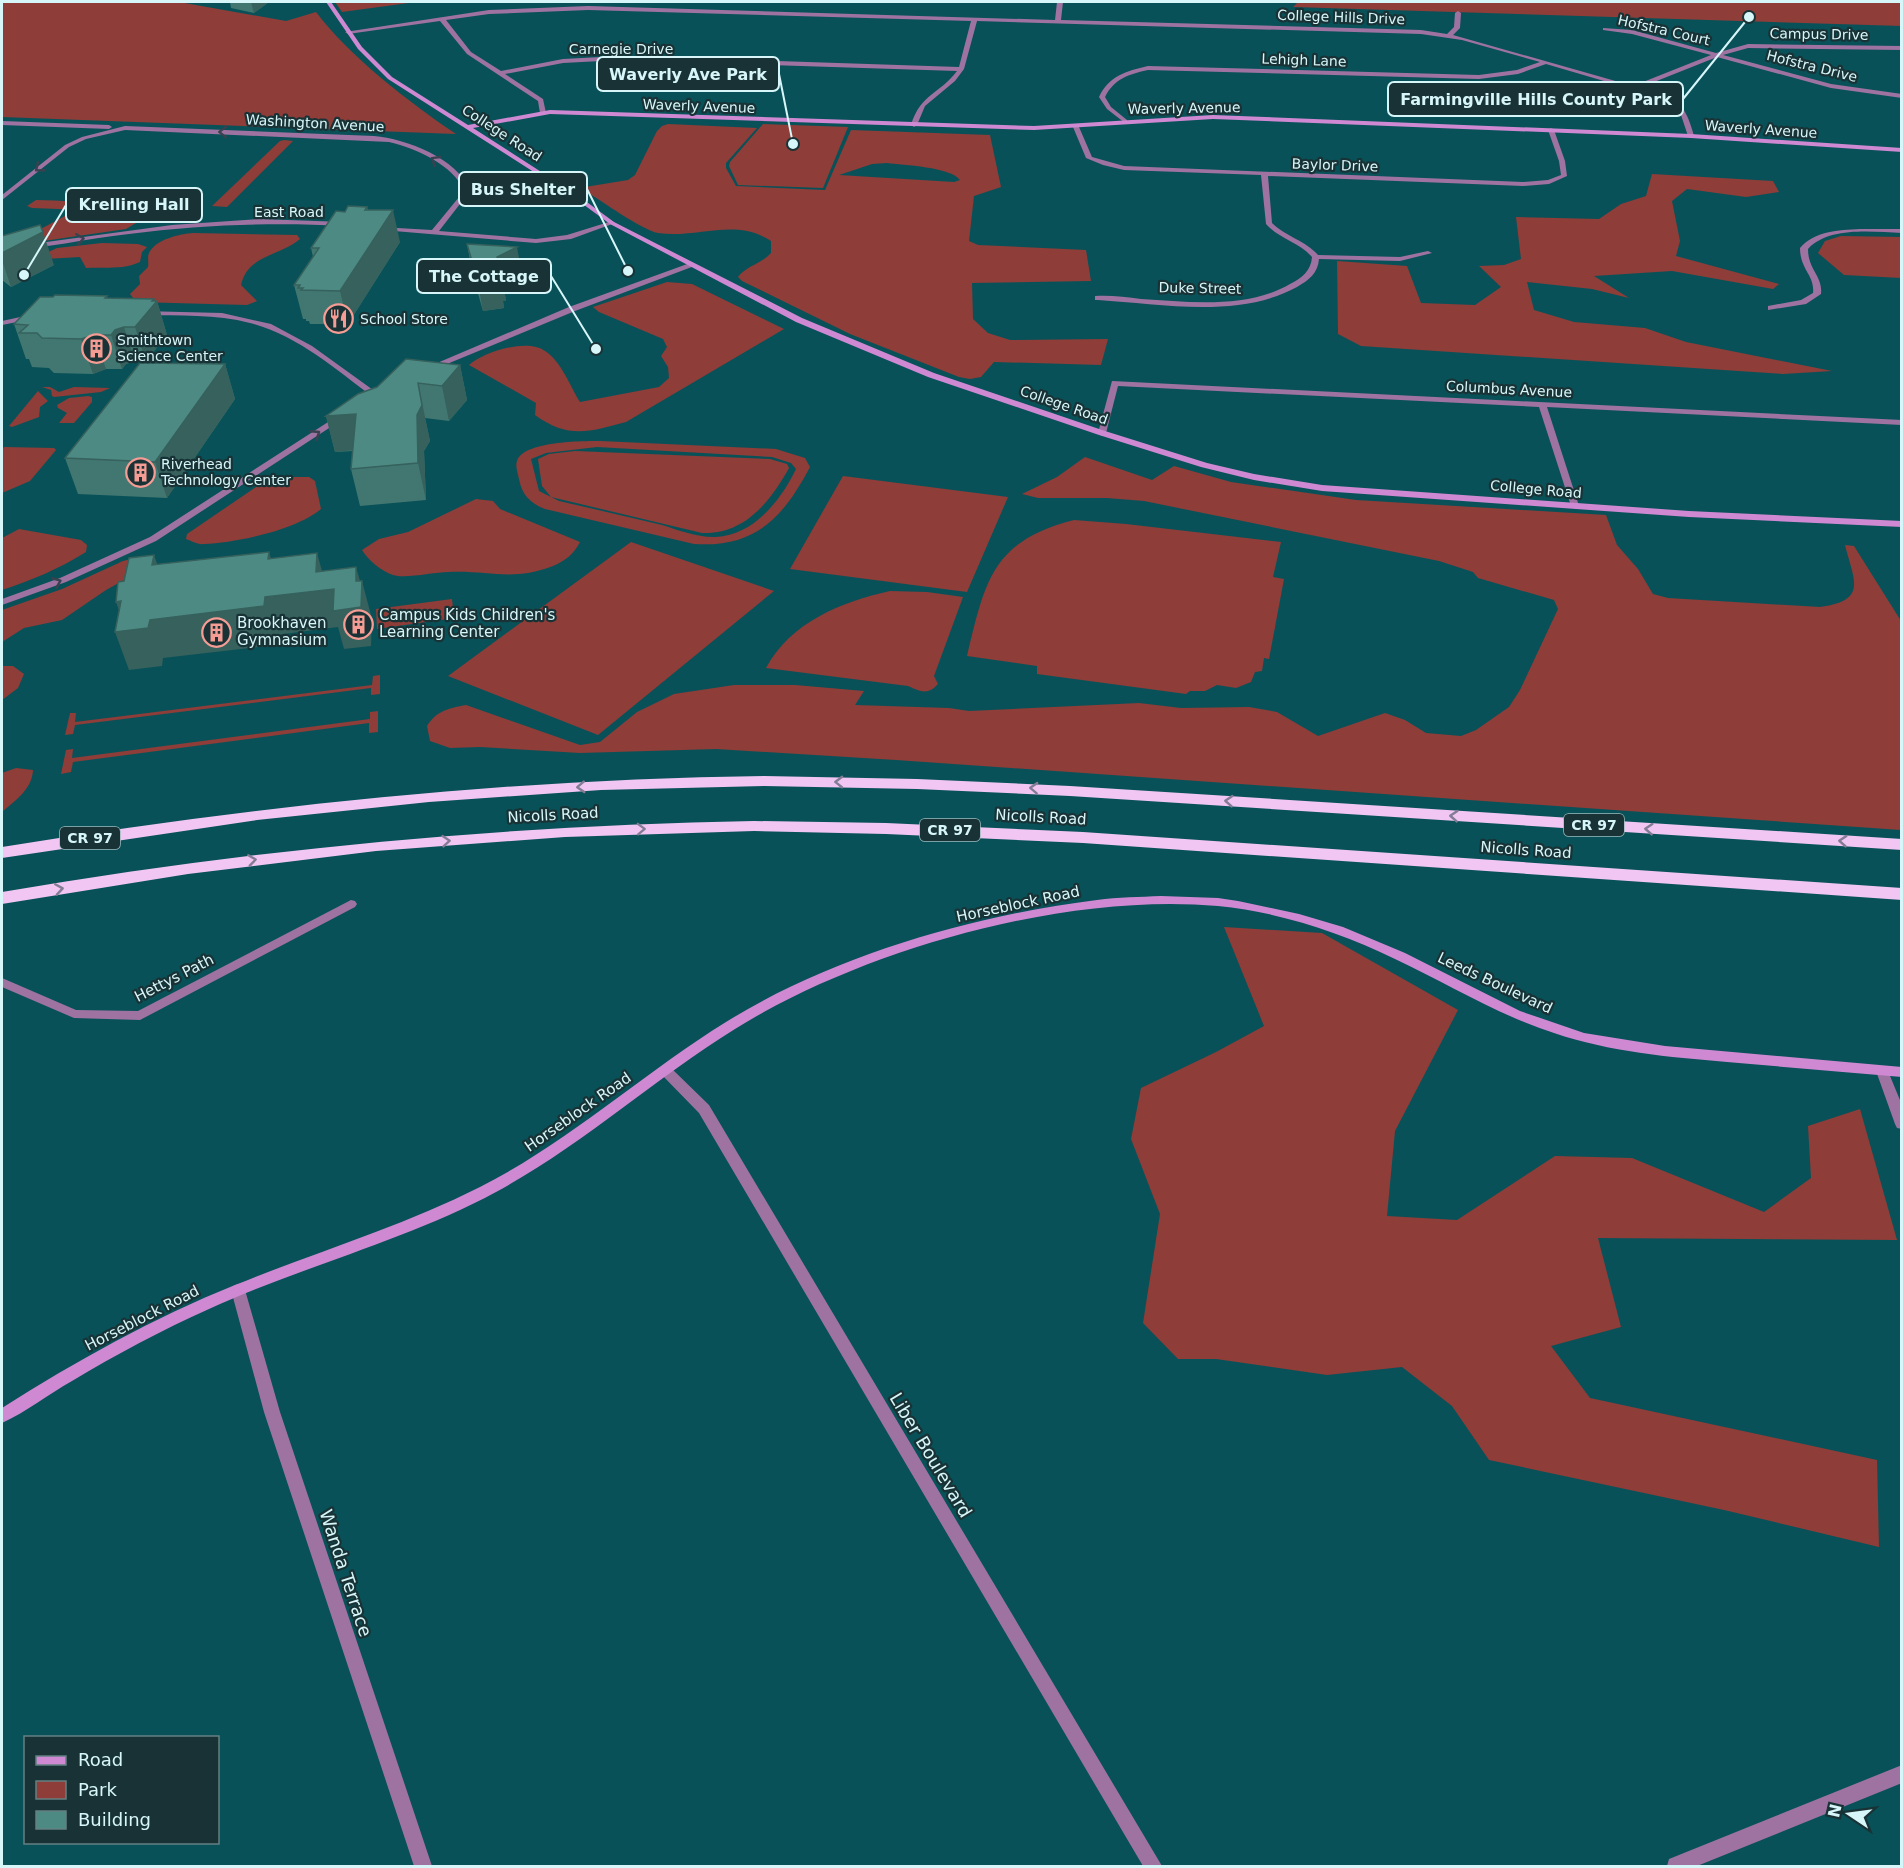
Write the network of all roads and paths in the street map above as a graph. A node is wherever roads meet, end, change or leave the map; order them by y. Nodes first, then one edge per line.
1 (329, 2) edge
2 (622, 2) edge
3 (1060, 2) edge
4 (616, 9) junction
5 (1458, 13) dead end
6 (442, 19) junction
7 (1058, 20) junction
8 (974, 21) junction
9 (1605, 29) dead end
10 (348, 32) junction
11 (1449, 35) junction
12 (1902, 48) edge
13 (1718, 55) junction
14 (1547, 62) junction
15 (961, 69) junction
16 (499, 73) junction
17 (1635, 87) junction
18 (1902, 96) edge
19 (543, 113) junction
20 (1125, 121) junction
21 (2, 123) edge
22 (914, 125) junction
23 (468, 127) junction
24 (1076, 127) junction
25 (125, 128) junction
26 (1551, 130) junction
27 (1691, 136) junction
28 (1902, 150) edge
29 (1264, 174) junction
30 (2, 198) edge
31 (612, 223) junction
32 (350, 225) edge
33 (374, 227) edge
34 (1902, 231) edge
35 (434, 233) junction
36 (2, 250) edge
37 (1428, 253) dead end
38 (1316, 256) junction
39 (693, 265) junction
40 (1098, 298) dead end
41 (1771, 308) dead end
42 (132, 313) edge
43 (43, 314) edge
44 (2, 323) edge
45 (421, 372) edge
46 (387, 389) edge
47 (1542, 405) junction
48 (351, 412) edge
49 (1902, 423) edge
50 (1102, 433) junction
51 (1575, 506) junction
52 (1902, 524) edge
53 (2, 602) edge
54 (1902, 845) edge
55 (2, 853) edge
56 (1902, 894) edge
57 (2, 898) edge
58 (1190, 900) joint
59 (351, 904) dead end
60 (2, 982) edge
61 (666, 1071) junction
62 (1882, 1071) junction
63 (1902, 1072) edge
64 (1902, 1124) edge
65 (238, 1290) junction
66 (2, 1416) edge
67 (1902, 1774) edge
68 (423, 1866) edge
69 (1153, 1866) edge
70 (1676, 1866) edge

1 - 10 street, College Road
2 - 4 street
3 - 7 street
4 - 6 street, College Hills Drive
4 - 8 street, College Hills Drive
5 - 11 street
6 - 10 street, College Hills Drive
6 - 16 street
7 - 8 street, College Hills Drive
7 - 11 street, College Hills Drive
8 - 15 street
9 - 13 street, Hofstra Court
10 - 23 street, College Road
11 - 14 street, College Hills Drive
12 - 13 street, Campus Drive
13 - 17 street, Campus Drive
13 - 18 street, Hofstra Drive
14 - 17 street, College Hills Drive
14 - 20 street, Lehigh Lane
15 - 16 street, Carnegie Drive
15 - 22 street
16 - 19 street
17 - 27 street, College Hills Drive
19 - 22 street, Waverly Avenue
19 - 23 street, Waverly Avenue
20 - 24 street, Waverly Avenue
20 - 26 street, Waverly Avenue
21 - 25 street, Washington Avenue
22 - 24 street, Waverly Avenue
23 - 31 street, College Road
24 - 29 street, Baylor Drive
25 -> 30 street, Washington Avenue
35 -> 25 street, Washington Avenue
26 - 27 street, Waverly Avenue
26 - 29 street, Baylor Drive
27 - 28 street, Waverly Avenue
29 - 38 street
31 - 35 street
31 - 39 street, College Road
36 -> 32 street, East Road
33 - 35 street
34 - 41 street
37 - 38 street
38 - 40 street, Duke Street
39 - 45 street
39 - 50 street, College Road
42 - 46 street
43 - 44 street
47 - 49 street, Columbus Avenue
47 - 50 street, Columbus Avenue
47 - 51 street
53 -> 48 street
50 - 51 street, College Road
51 - 52 street, College Road
54 -> 55 highway, Nicolls Road / CR 97
57 -> 56 highway, Nicolls Road / CR 97
58 - 61 street, Horseblock Road
58 - 62 street, Leeds Boulevard
59 - 60 street, Hettys Path
61 - 65 street, Horseblock Road
61 - 69 street, Liber Boulevard
62 - 63 street, Leeds Boulevard
62 - 64 street
65 - 66 street, Horseblock Road
65 - 68 street, Wanda Terrace
67 - 70 street

